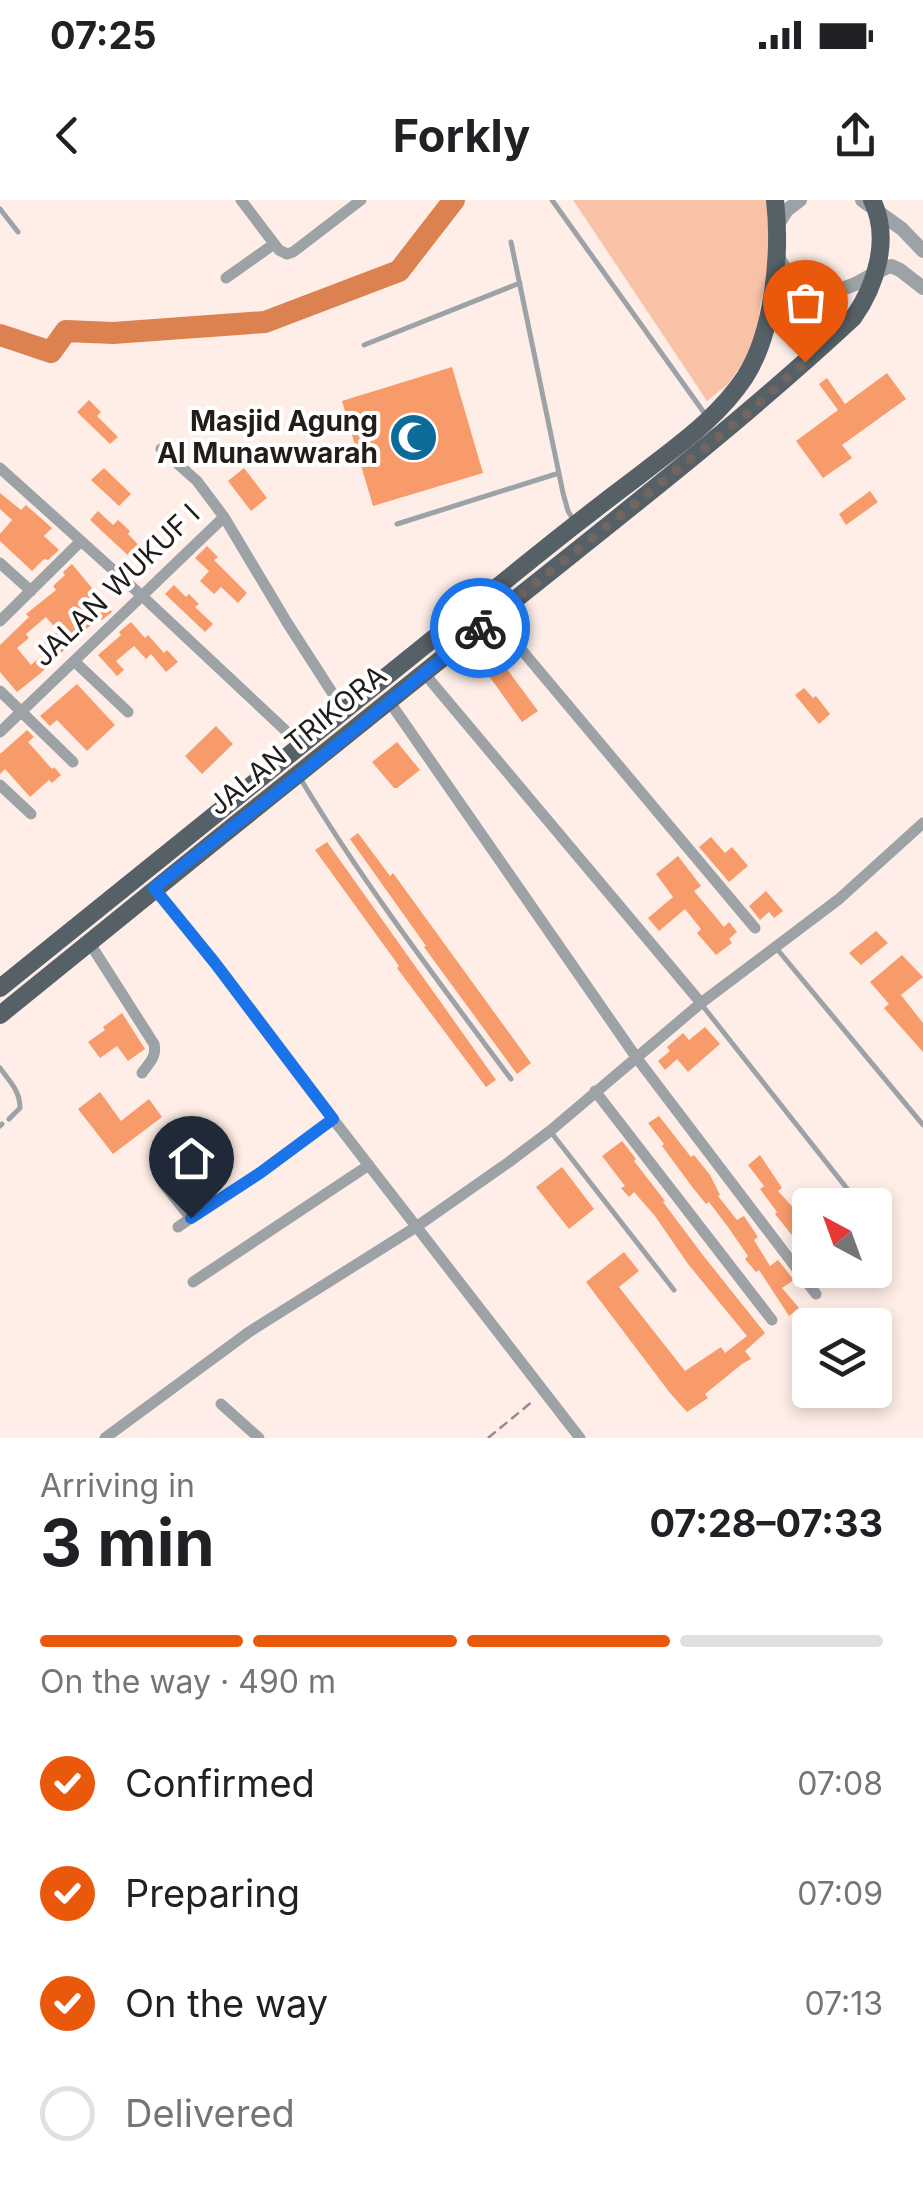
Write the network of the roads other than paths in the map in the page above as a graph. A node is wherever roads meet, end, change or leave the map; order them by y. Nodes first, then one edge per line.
1 (241, 200) edge
2 (361, 200) edge
3 (552, 200) edge
4 (775, 200) edge
5 (800, 200) edge
6 (862, 200) edge
7 (875, 206) edge
8 (0, 210) edge
9 (778, 224) junction
10 (18, 232) dead end
11 (511, 242) dead end
12 (274, 244) junction
13 (923, 250) edge
14 (776, 251) junction
15 (877, 271) junction
16 (226, 278) dead end
17 (520, 283) junction
18 (923, 288) edge
19 (364, 345) dead end
20 (710, 421) junction
21 (161, 449) dead end
22 (0, 468) edge
23 (559, 473) junction
24 (224, 516) junction
25 (397, 524) dead end
26 (576, 524) junction
27 (81, 541) junction
28 (588, 541) junction
29 (0, 562) edge
30 (31, 590) junction
31 (141, 595) junction
32 (494, 617) junction
33 (0, 621) edge
34 (74, 660) junction
35 (424, 673) junction
36 (0, 691) edge
37 (388, 701) junction
38 (344, 711) junction
39 (21, 712) junction
40 (128, 712) dead end
41 (0, 732) edge
42 (302, 746) junction
43 (73, 762) dead end
44 (298, 776) junction
45 (0, 785) edge
46 (31, 814) dead end
47 (923, 823) edge
48 (190, 848) junction
49 (154, 888) junction
50 (754, 928) dead end
51 (88, 942) junction
52 (775, 947) junction
53 (0, 988) edge
54 (701, 1003) junction
55 (0, 1015) edge
56 (636, 1056) junction
57 (1, 1073) edge
58 (142, 1073) dead end
59 (511, 1079) dead end
60 (596, 1092) junction
61 (10, 1119) dead end
62 (333, 1119) junction
63 (923, 1126) edge
64 (550, 1131) junction
65 (369, 1165) junction
66 (163, 1182) dead end
67 (847, 1188) edge
68 (191, 1218) junction
69 (178, 1227) dead end
70 (416, 1227) junction
71 (792, 1253) edge
72 (193, 1282) dead end
73 (813, 1288) edge
74 (674, 1290) dead end
75 (816, 1294) dead end
76 (772, 1320) dead end
77 (221, 1404) dead end
78 (105, 1438) edge
79 (259, 1438) edge
80 (580, 1438) edge

1 - 12 street
2 - 12 street
3 - 20 lane
4 - 9 main road, JALAN TRIKORA
5 - 9 street
6 - 7 street
7 - 13 street
7 - 15 main road, JALAN TRIKORA
8 - 10 lane
9 - 14 main road, JALAN TRIKORA
11 - 17 lane
12 - 16 street
14 - 15 street
14 - 20 main road, JALAN TRIKORA
15 - 18 street
15 - 28 main road, JALAN TRIKORA
17 - 19 lane
17 - 23 lane
20 - 26 main road, JALAN TRIKORA
21 - 24 street
22 - 27 street
23 - 25 lane
23 - 26 lane
24 - 31 street, JALAN WUKUF I
24 - 38 street
26 - 28 main road
26 - 38 main road, JALAN TRIKORA
27 - 30 street
27 - 31 street
28 - 32 main road, JALAN TRIKORA
29 - 30 street
30 - 33 street
31 - 34 street, JALAN WUKUF I
31 - 42 street
32 - 35 main road, JALAN TRIKORA
32 - 50 street
34 - 39 street, JALAN WUKUF I
34 - 40 street
35 - 37 main road, JALAN TRIKORA
35 - 54 street
36 - 39 street
37 - 44 main road, JALAN TRIKORA
37 - 56 street
38 - 42 main road, JALAN TRIKORA
39 - 41 street, JALAN WUKUF I
39 - 43 street
42 - 48 main road, JALAN TRIKORA
44 - 48 main road, JALAN TRIKORA
44 - 59 lane
45 - 46 street
47 - 52 street
48 - 49 main road, JALAN TRIKORA
48 - 53 main road, JALAN TRIKORA
49 - 51 main road, JALAN TRIKORA
49 - 62 street
51 - 55 main road, JALAN TRIKORA
51 - 58 street
52 - 54 street
52 - 63 lane
54 - 56 street
54 - 67 lane
56 - 60 street
56 - 71 street
57 - 61 lane
60 - 64 street
60 - 76 street
62 - 65 street
62 - 68 street
64 - 70 street
64 - 74 lane
65 - 70 street
65 - 72 street
66 - 68 street
68 - 69 street
70 - 78 street
70 - 80 street
73 - 75 street
77 - 79 street

